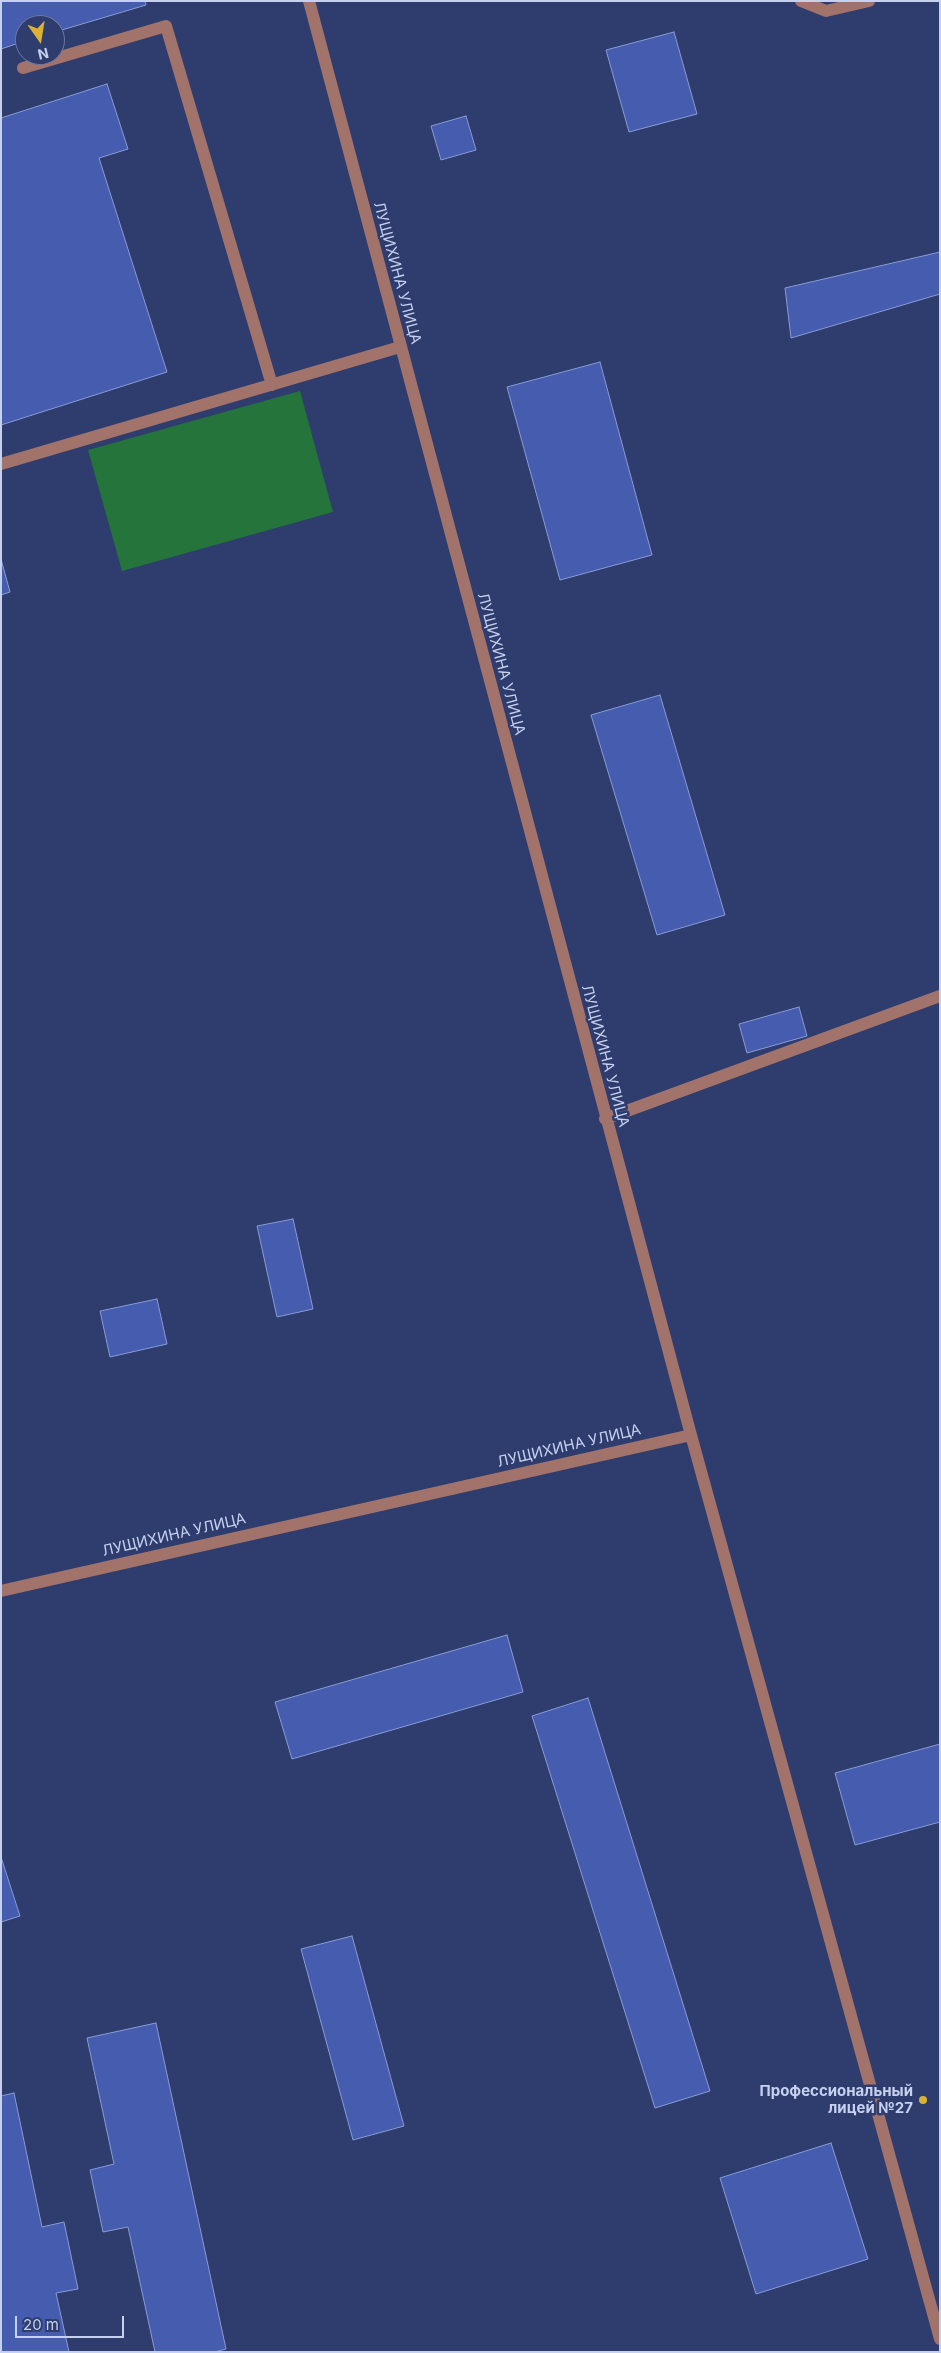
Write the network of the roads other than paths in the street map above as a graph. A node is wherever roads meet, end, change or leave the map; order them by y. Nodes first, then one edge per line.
1 (309, 1) edge
2 (801, 1) edge
3 (869, 1) edge
4 (24, 68) dead end
5 (400, 347) junction
6 (272, 385) junction
7 (1, 464) edge
8 (940, 996) edge
9 (605, 1119) junction
10 (691, 1435) junction
11 (1, 1591) edge
12 (940, 2339) edge

1 - 5 street, ЛУЩИХИНА УЛИЦА
2 - 3 street
4 - 6 street
5 - 6 street
5 - 9 street, ЛУЩИХИНА УЛИЦА
6 - 7 street
8 - 9 street
9 - 10 street, ЛУЩИХИНА УЛИЦА
10 - 11 street, ЛУЩИХИНА УЛИЦА
10 - 12 street

